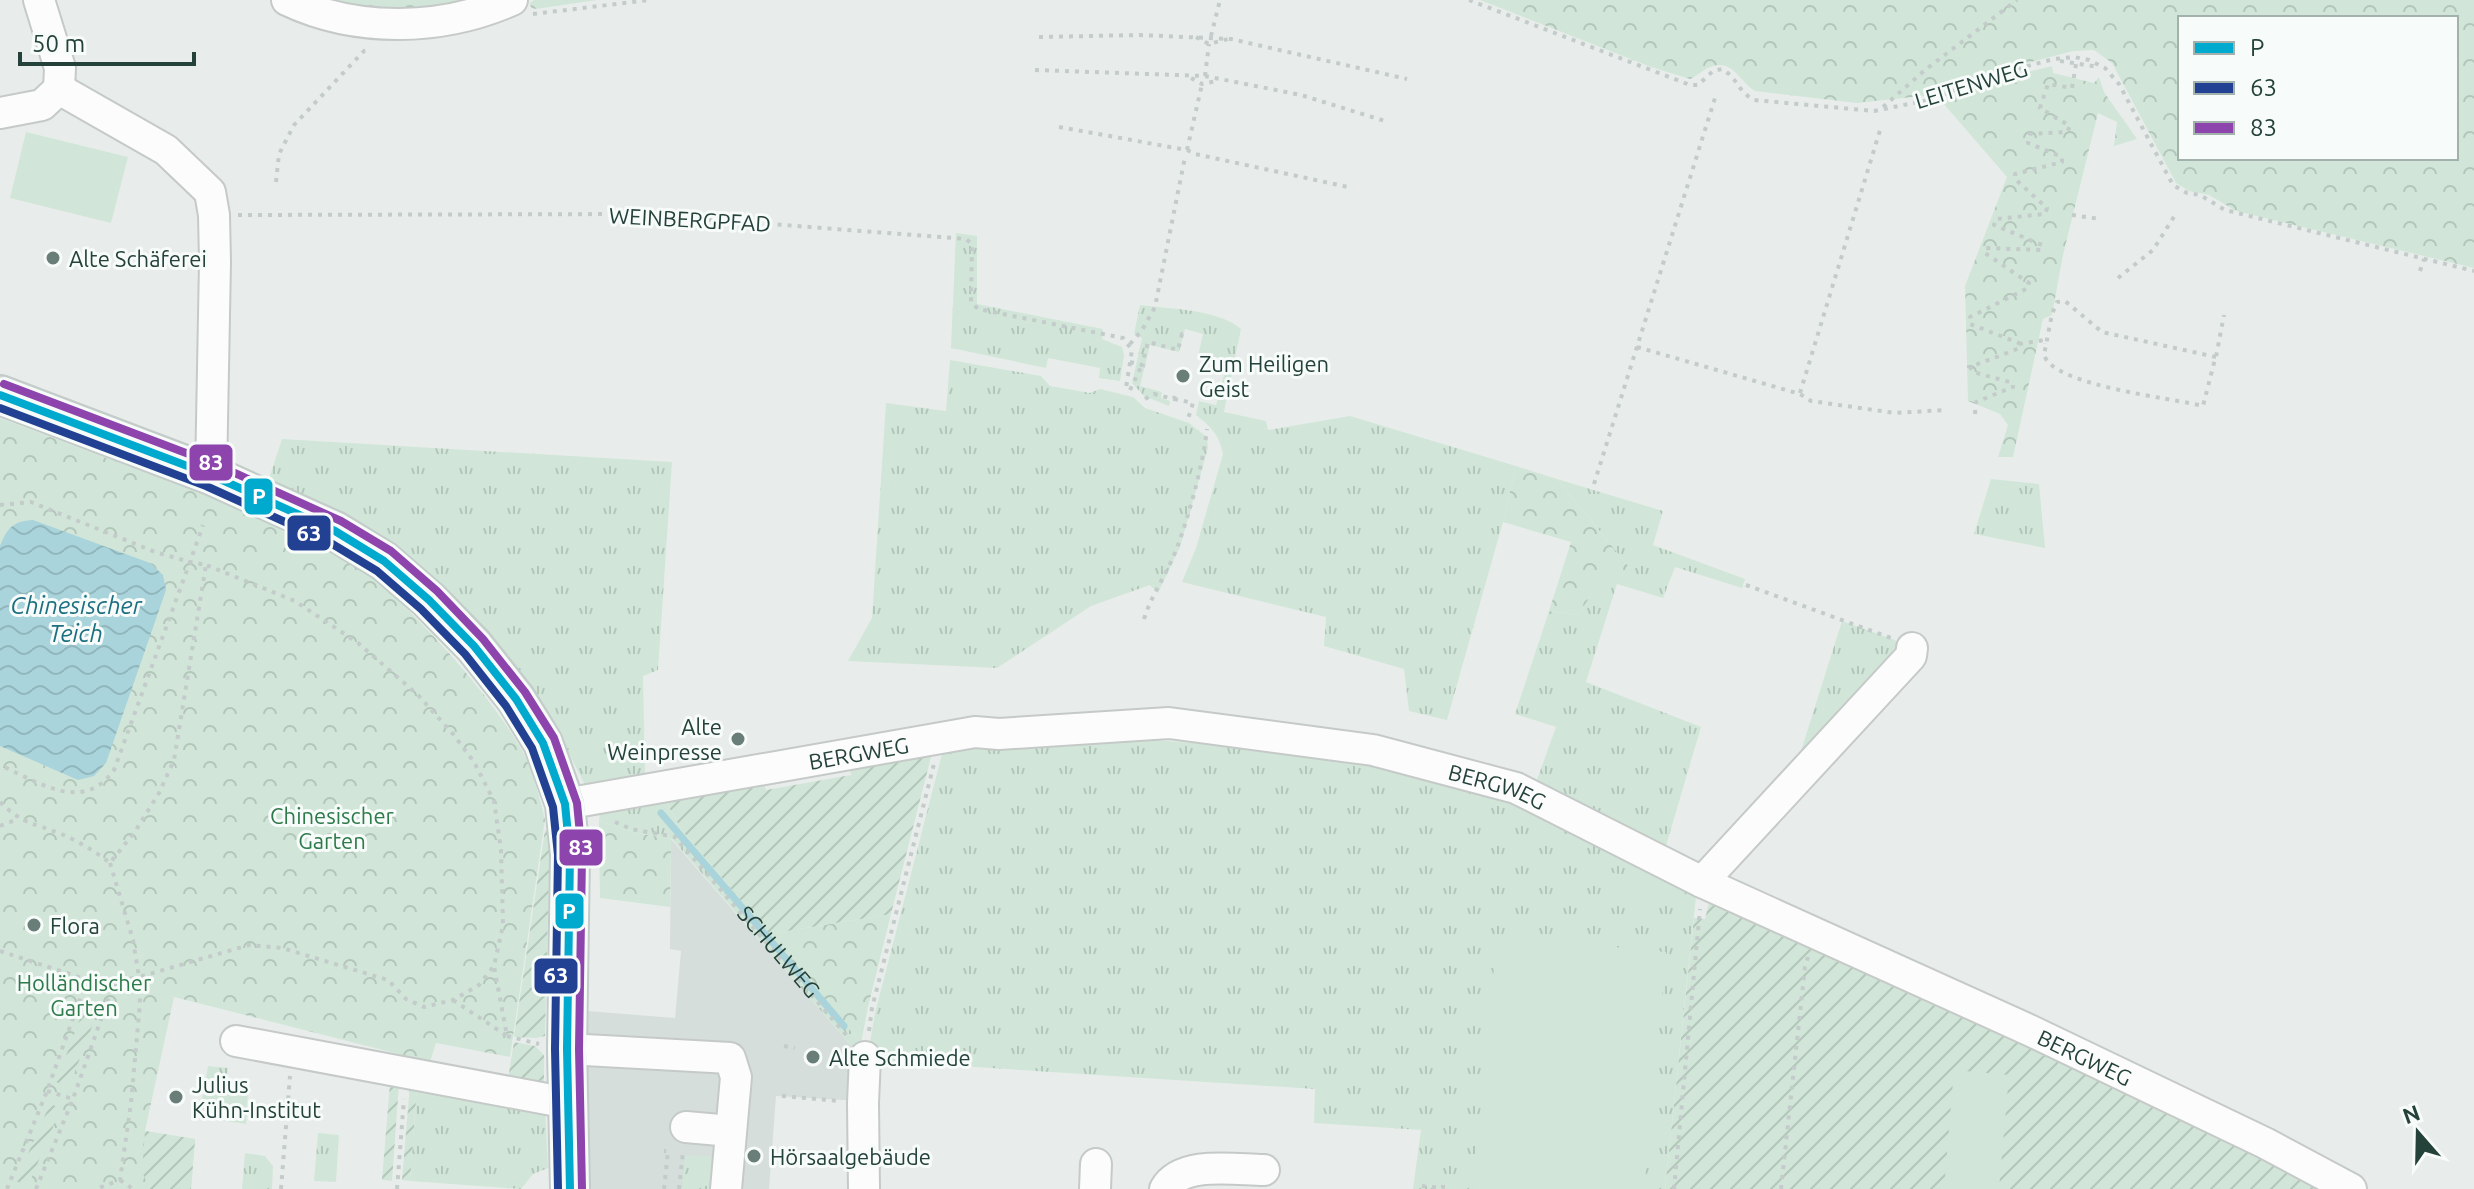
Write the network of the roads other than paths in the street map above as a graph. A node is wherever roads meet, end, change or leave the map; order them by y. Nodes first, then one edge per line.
1 (39, 0) edge
2 (287, 0) edge
3 (506, 3) edge
4 (59, 89) junction
5 (0, 113) edge
6 (0, 395) edge
7 (211, 475) junction
8 (1912, 648) road end
9 (565, 804) junction
10 (1702, 882) junction
11 (236, 1041) dead end
12 (567, 1049) junction
13 (865, 1057) road end
14 (568, 1103) junction
15 (731, 1131) junction
16 (684, 1138) road end
17 (1264, 1170) dead end
18 (570, 1189) edge
19 (726, 1189) edge
20 (864, 1189) edge
21 (1165, 1189) edge
22 (2351, 1189) edge

1 - 4 street
2 - 3 street
4 - 5 street
4 - 7 street
6 - 7 main road
7 - 9 main road
8 - 10 street
9 - 10 street, BERGWEG
9 - 12 main road
10 - 22 street, BERGWEG
11 - 14 street
12 - 14 main road
12 - 15 street
13 - 20 street
14 - 18 main road
15 - 16 street
15 - 19 street
17 - 21 street

